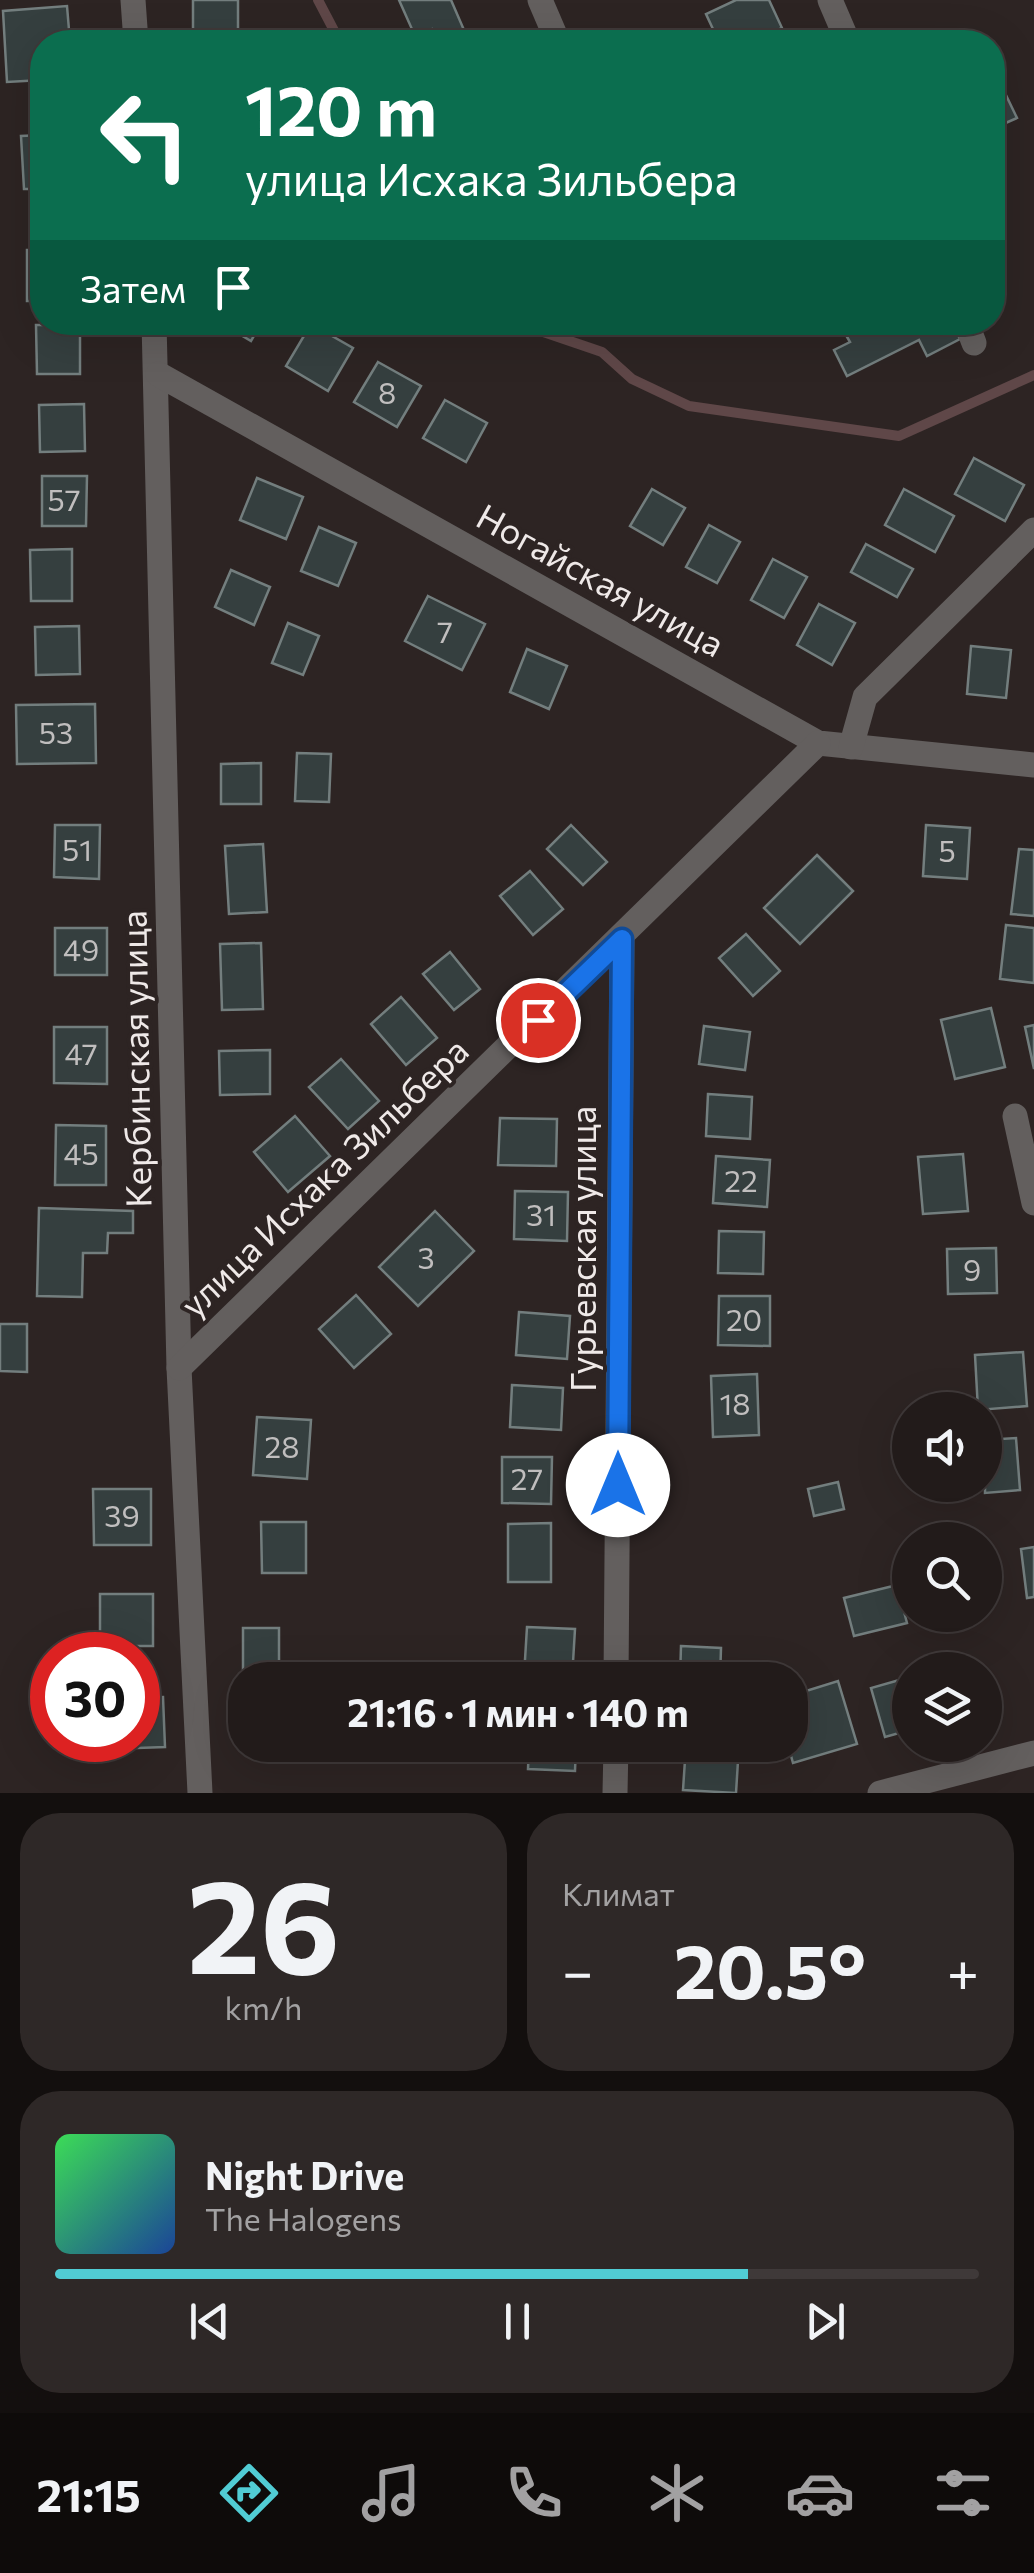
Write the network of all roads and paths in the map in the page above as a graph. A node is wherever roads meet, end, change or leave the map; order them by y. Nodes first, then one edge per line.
1 (133, 0) edge
2 (540, 0) edge
3 (830, 0) edge
4 (135, 30) edge
5 (553, 30) edge
6 (843, 30) edge
7 (155, 335) edge
8 (158, 374) junction
9 (1034, 530) edge
10 (818, 743) junction
11 (851, 747) junction
12 (1034, 765) edge
13 (622, 939) junction
14 (1016, 1116) dead end
15 (1034, 1204) edge
16 (179, 1368) junction
17 (616, 1662) edge
18 (1034, 1753) edge
19 (616, 1762) edge
20 (200, 1793) edge
21 (615, 1793) edge
22 (880, 1793) edge

1 - 4 street
2 - 5 street
3 - 6 street
7 - 8 street, Кербинская улица
8 - 10 street, Ногайская улица
8 - 16 street, Кербинская улица
9 - 11 street
10 - 11 street, Ногайская улица
10 - 13 street, улица Исхака Зильбера
11 - 12 street, Ногайская улица
13 - 16 street, улица Исхака Зильбера
13 - 17 street, Гурьевская улица
14 - 15 street
16 - 20 street, Кербинская улица
18 - 22 street
19 - 21 street

